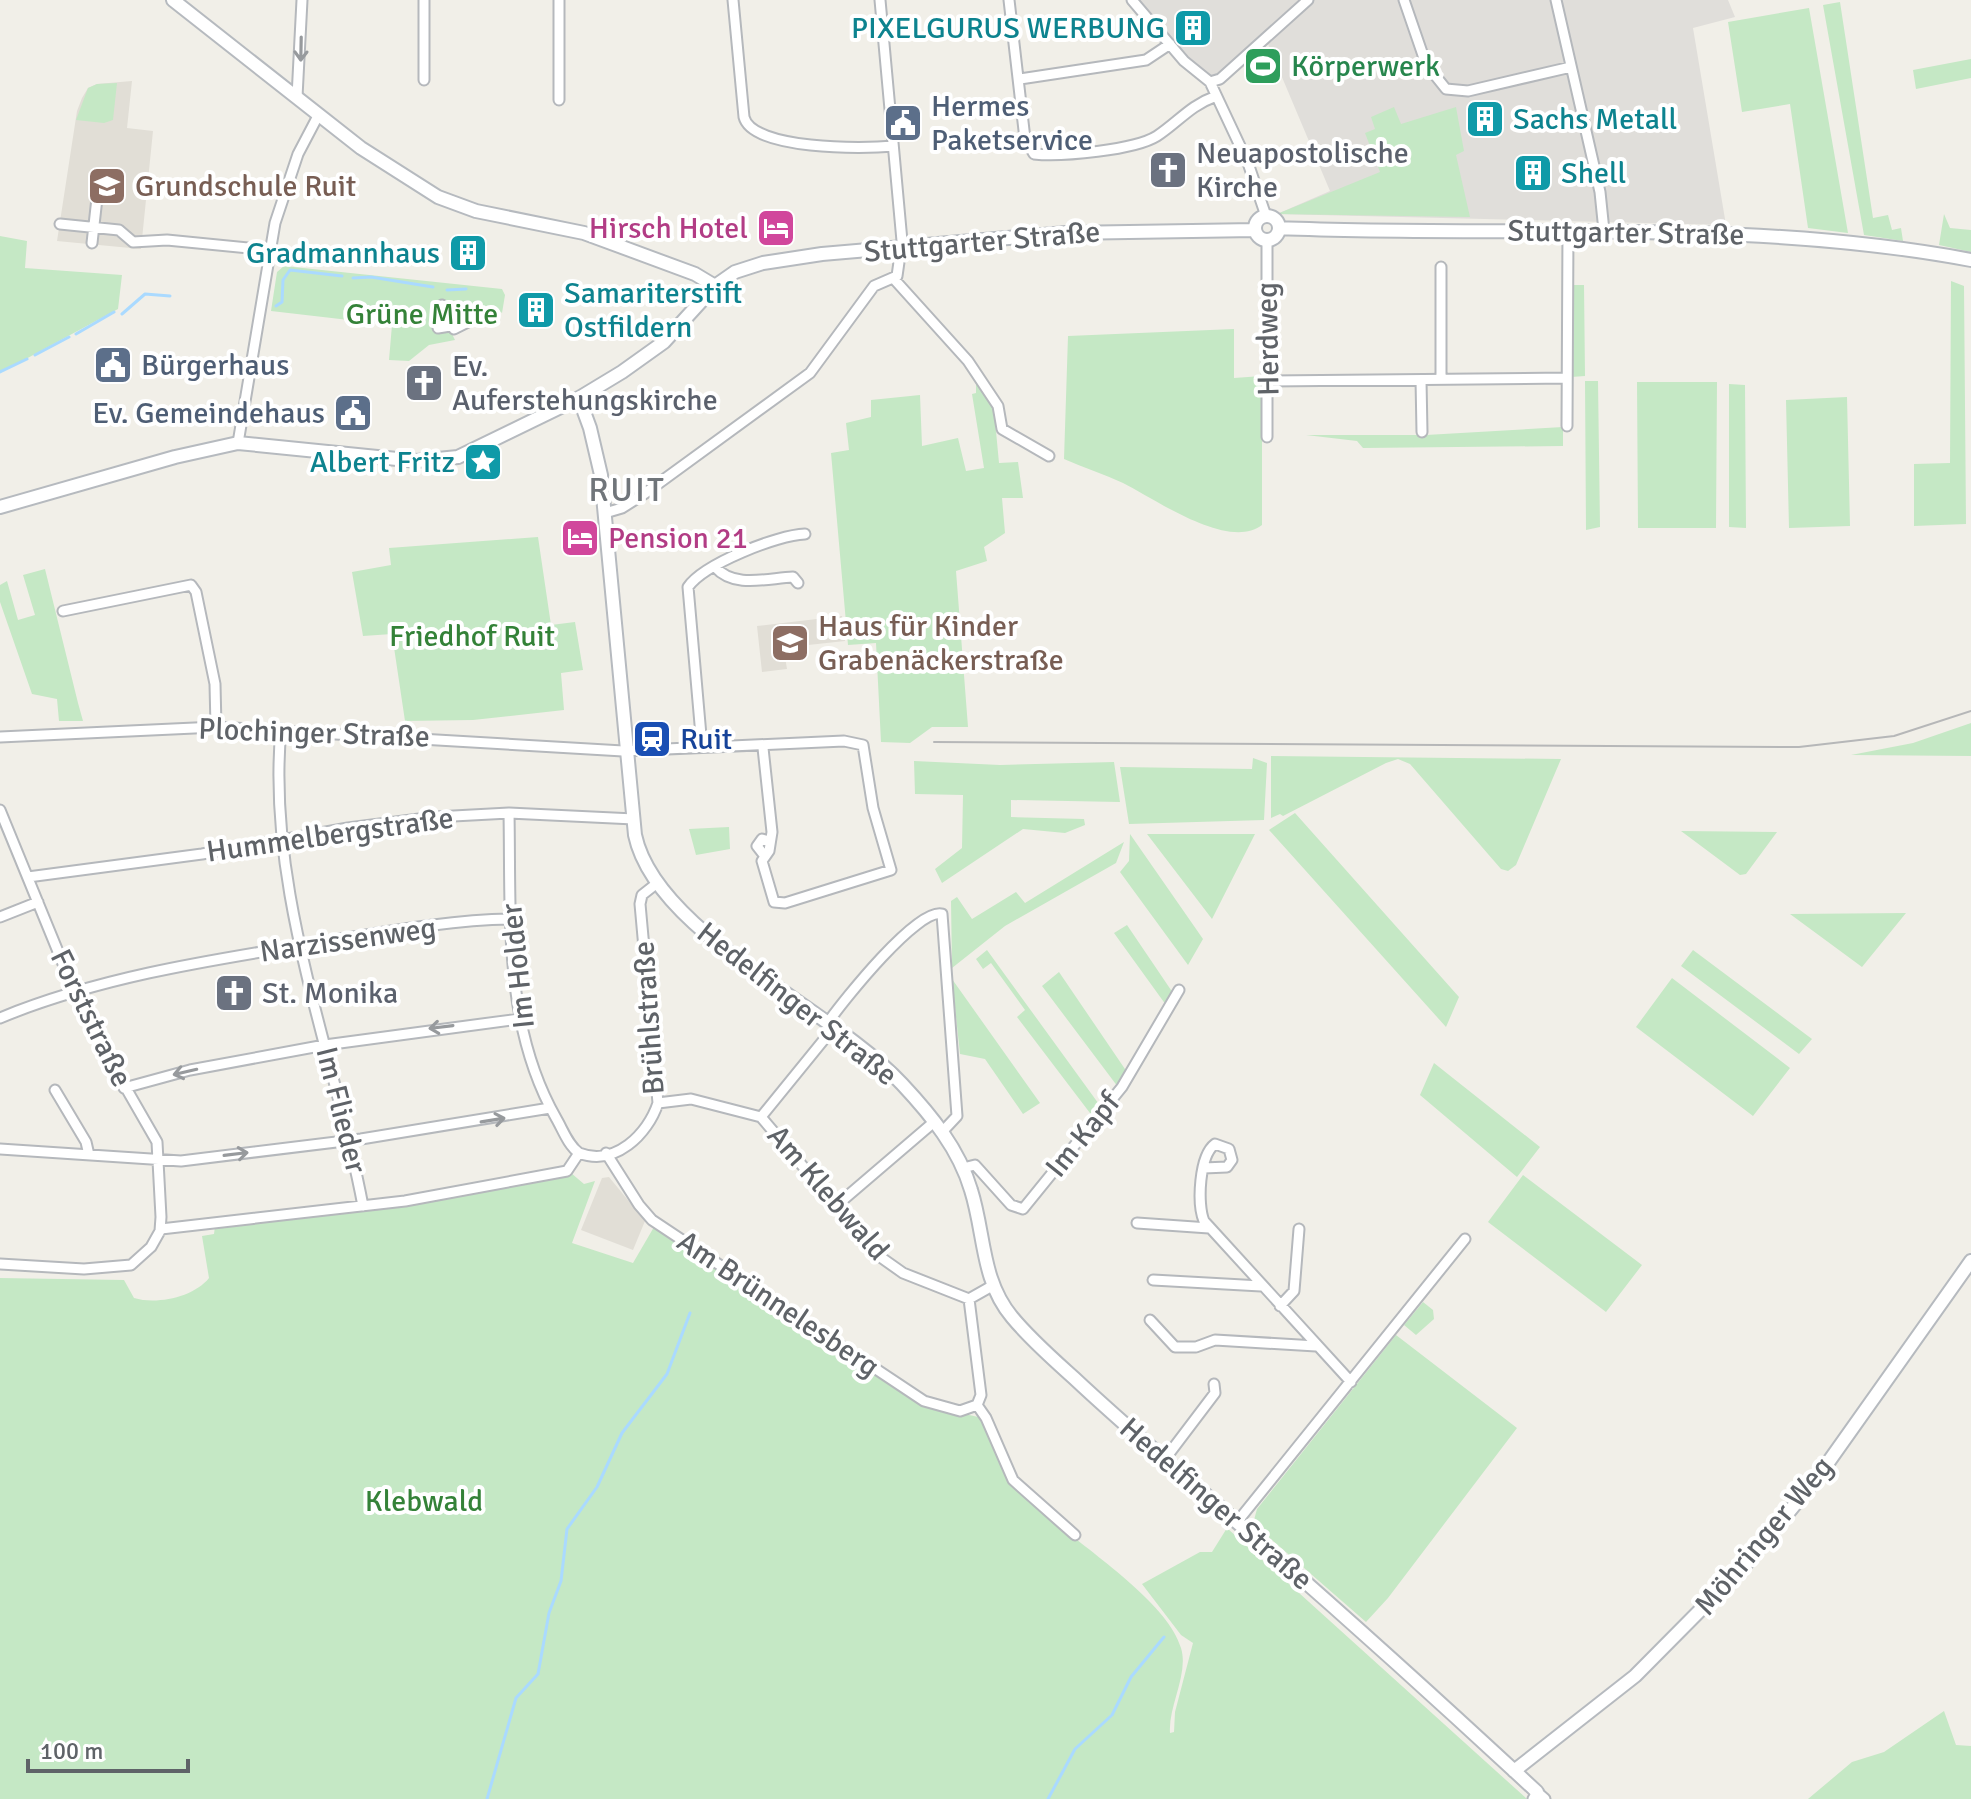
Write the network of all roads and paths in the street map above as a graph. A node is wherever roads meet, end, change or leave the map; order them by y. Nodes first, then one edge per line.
1 (173, 0) edge
2 (302, 0) edge
3 (424, 0) edge
4 (559, 0) edge
5 (733, 0) edge
6 (880, 0) edge
7 (1009, 0) edge
8 (1132, 0) edge
9 (1308, 0) edge
10 (1404, 0) edge
11 (1556, 0) edge
12 (1170, 44) junction
13 (1571, 67) junction
14 (1020, 79) junction
15 (424, 80) dead end
16 (1210, 82) junction
17 (297, 97) junction
18 (1214, 97) junction
19 (559, 100) dead end
20 (319, 114) junction
21 (893, 146) junction
22 (98, 189) dead end
23 (1266, 216) junction
24 (60, 224) dead end
25 (94, 227) junction
26 (1279, 228) junction
27 (1255, 230) junction
28 (1568, 230) junction
29 (1604, 231) junction
30 (1267, 240) junction
31 (92, 243) dead end
32 (902, 248) junction
33 (269, 250) junction
34 (1971, 260) edge
35 (1441, 267) dead end
36 (894, 279) junction
37 (715, 286) junction
38 (442, 305) dead end
39 (463, 310) dead end
40 (468, 322) dead end
41 (438, 328) dead end
42 (454, 328) junction
43 (1567, 378) junction
44 (1441, 379) junction
45 (1421, 380) junction
46 (1269, 381) junction
47 (579, 398) junction
48 (1567, 426) dead end
49 (1422, 432) dead end
50 (1267, 437) dead end
51 (238, 443) junction
52 (1049, 456) dead end
53 (0, 507) edge
54 (605, 513) junction
55 (805, 534) dead end
56 (715, 567) junction
57 (798, 583) dead end
58 (63, 611) dead end
59 (216, 727) junction
60 (281, 729) junction
61 (0, 737) edge
62 (702, 747) junction
63 (763, 748) junction
64 (628, 751) junction
65 (0, 810) edge
66 (509, 813) junction
67 (634, 819) junction
68 (285, 840) junction
69 (28, 877) junction
70 (656, 884) junction
71 (38, 902) junction
72 (0, 917) edge
73 (511, 919) junction
74 (301, 945) junction
75 (1179, 990) dead end
76 (74, 994) junction
77 (0, 1018) edge
78 (519, 1019) junction
79 (832, 1023) junction
80 (325, 1045) junction
81 (124, 1088) junction
82 (55, 1090) dead end
83 (658, 1103) junction
84 (550, 1108) junction
85 (761, 1117) junction
86 (938, 1127) junction
87 (351, 1141) junction
88 (0, 1149) edge
89 (579, 1153) junction
90 (606, 1153) junction
91 (89, 1155) junction
92 (158, 1160) junction
93 (963, 1168) junction
94 (1204, 1168) dead end
95 (837, 1205) junction
96 (363, 1206) junction
97 (1137, 1223) dead end
98 (1209, 1228) junction
99 (161, 1229) junction
100 (1299, 1229) dead end
101 (1465, 1239) dead end
102 (1971, 1261) edge
103 (0, 1264) edge
104 (1153, 1280) dead end
105 (992, 1286) junction
106 (1261, 1286) junction
107 (969, 1299) junction
108 (1280, 1306) junction
109 (1150, 1320) dead end
110 (1316, 1346) junction
111 (1351, 1382) junction
112 (1214, 1384) dead end
113 (977, 1405) junction
114 (1165, 1459) junction
115 (1237, 1522) junction
116 (1075, 1535) dead end
117 (1514, 1771) junction
118 (1538, 1797) edge

1 - 17 main road
2 -> 17 street
3 - 15 street
4 - 19 street
5 - 21 street
6 - 21 street
7 - 14 street
8 - 12 street
9 - 16 street
10 - 13 street
11 - 13 street
12 - 14 street
12 - 16 street
13 - 29 street
14 - 18 street
16 - 18 street
17 - 20 main road
18 - 23 street
20 - 33 street
20 - 37 main road
21 - 32 street
22 - 25 street
23 - 26 main road
23 - 27 main road
24 - 25 street
25 - 31 street
25 - 33 street
26 - 28 main road, Stuttgarter Straße
26 - 30 main road
27 - 30 main road
27 - 32 main road, Stuttgarter Straße
28 - 29 main road, Stuttgarter Straße
28 - 43 street
29 - 34 main road, Stuttgarter Straße
30 - 46 street, Herdweg
32 - 36 street
32 - 37 main road, Stuttgarter Straße
33 - 51 street
35 - 44 street
36 - 52 street
36 - 54 street
37 - 47 main road, Stuttgarter Straße
38 - 42 street
39 - 42 street
40 - 42 street
41 - 42 street
43 - 44 street
43 - 48 street
44 - 45 street
45 - 46 street
45 - 49 street
46 - 50 street, Herdweg
47 - 51 main road, Stuttgarter Straße
47 - 54 main road, Hedelfinger Straße
51 - 53 main road, Stuttgarter Straße
54 - 64 main road, Hedelfinger Straße
55 - 56 street
56 - 57 street
56 - 62 street
58 - 59 street
59 - 60 street, Plochinger Straße
59 - 61 street, Plochinger Straße
60 - 64 street, Plochinger Straße
60 - 68 street, Im Flieder
62 - 63 street, Plochinger Straße
62 - 64 street, Plochinger Straße
63 - 63 street, Plochinger Straße
64 - 67 main road, Hedelfinger Straße
65 - 69 street, Forststraße
66 - 67 street, Hummelbergstraße
66 - 68 street, Hummelbergstraße
66 - 73 street, Im Holder
67 - 70 main road, Hedelfinger Straße
68 - 69 street, Hummelbergstraße
68 - 74 street, Im Flieder
69 - 71 street, Forststraße
70 - 79 main road, Hedelfinger Straße
70 - 83 street, Brühlstraße
71 - 72 street
71 - 76 street, Forststraße
73 - 74 street, Narzissenweg
73 - 78 street, Im Holder
74 - 76 street, Narzissenweg
74 - 80 street, Im Flieder
75 - 93 street, Im Kapf
76 - 77 street, Narzissenweg
76 - 81 street, Forststraße
78 -> 80 street
78 - 84 street, Im Holder
79 - 85 street
79 - 86 main road, Hedelfinger Straße
79 - 86 street
80 -> 81 street
80 - 87 street, Im Flieder
81 - 92 street, Forststraße
82 - 91 street
83 - 85 street, Am Klebwald
83 - 90 street, Brühlstraße
87 -> 84 street
84 - 89 street, Im Holder
85 - 95 street, Am Klebwald
86 - 93 main road, Hedelfinger Straße
86 - 95 street
92 -> 87 street
87 - 96 street, Im Flieder
88 - 91 street
89 - 90 street, Brühlstraße
89 - 96 street
90 - 113 street, Am Brünnelesberg
91 - 92 street
92 - 99 street, Forststraße
93 - 105 main road, Hedelfinger Straße
94 - 98 street
95 - 107 street, Am Klebwald
96 - 99 street
97 - 98 street
98 - 106 street
99 - 103 street
100 - 108 street
101 - 111 street
102 - 117 main road, Möhringer Weg
104 - 106 street
105 - 107 street
105 - 114 main road, Hedelfinger Straße
106 - 108 street
107 - 113 street
108 - 110 street
109 - 110 street
110 - 111 street
111 - 115 street
112 - 114 street
113 - 116 street
114 - 115 main road, Hedelfinger Straße
115 - 117 main road, Hedelfinger Straße
117 - 118 main road, Hedelfinger Straße

